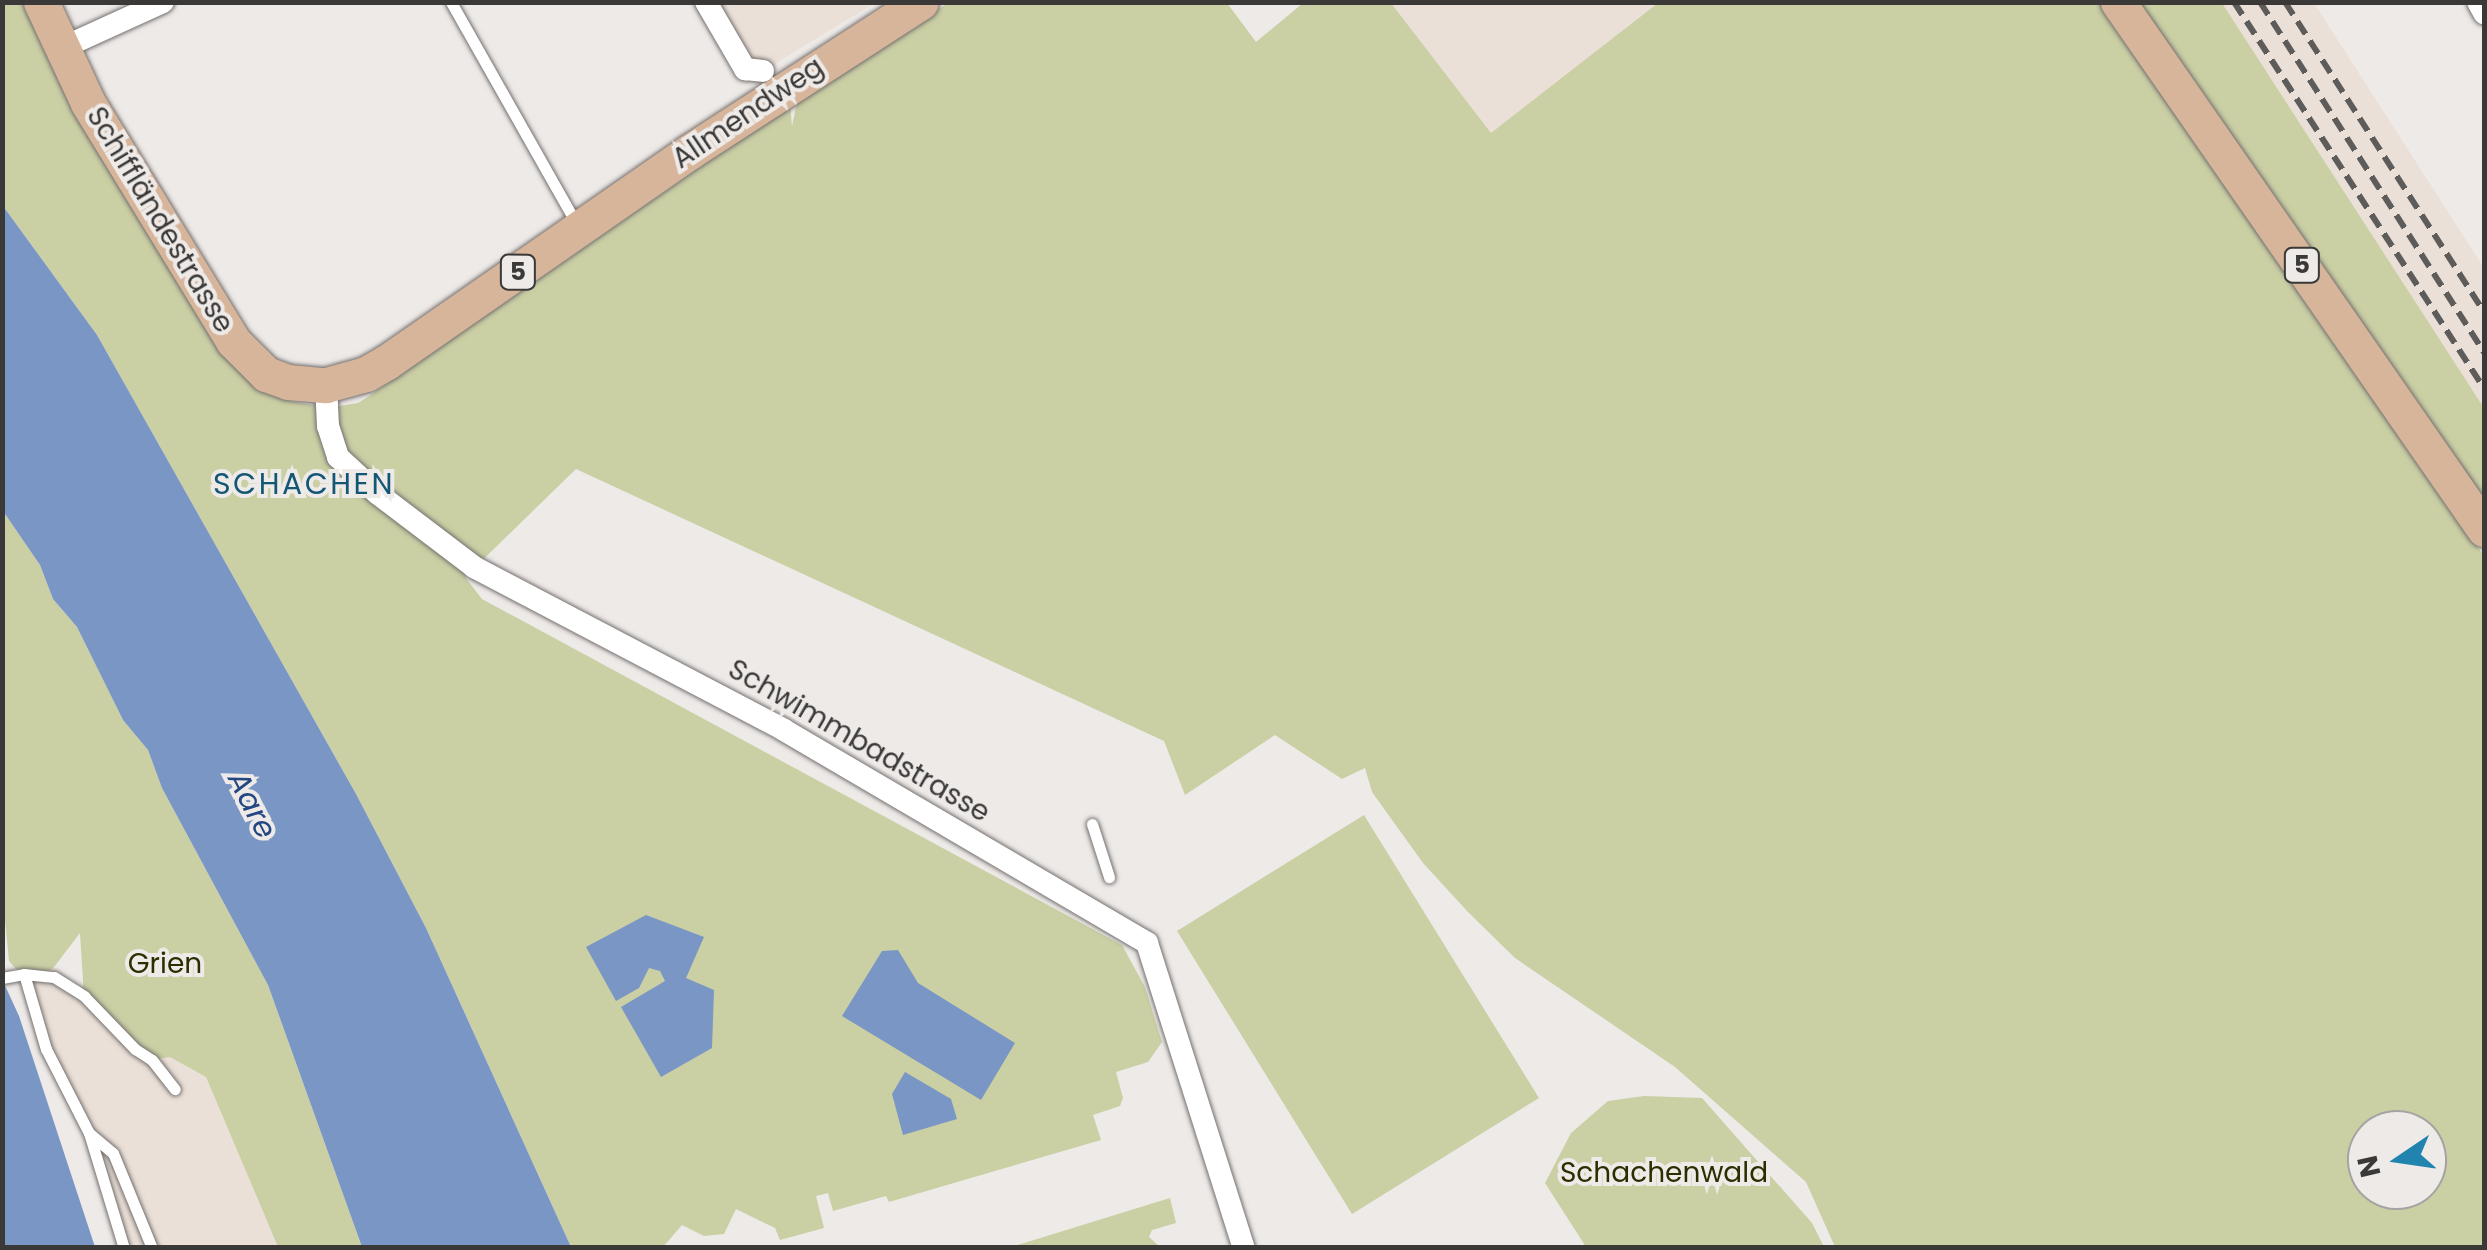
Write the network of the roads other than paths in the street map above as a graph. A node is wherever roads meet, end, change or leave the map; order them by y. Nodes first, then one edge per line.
1 (42, 2) edge
2 (163, 2) edge
3 (451, 2) edge
4 (706, 2) edge
5 (921, 2) edge
6 (2118, 2) edge
7 (2478, 2) edge
8 (2484, 13) edge
9 (62, 48) junction
10 (758, 80) junction
11 (580, 229) junction
12 (326, 385) junction
13 (2484, 529) edge
14 (1092, 824) dead end
15 (1109, 877) dead end
16 (13, 976) edge
17 (174, 1089) dead end
18 (89, 1133) junction
19 (1244, 1247) edge
20 (124, 1248) edge
21 (152, 1248) edge

1 - 9 main road, Schiffländestrasse / 5
2 - 9 street
3 - 11 lane
4 - 10 street
5 - 10 main road, Allmendweg / 5
6 - 13 main road, 5
7 - 8 street
9 - 12 main road, Schiffländestrasse / 5
10 - 11 main road, Allmendweg / 5
11 - 12 main road, Allmendweg / 5
12 - 19 street, Schwimmbadstrasse
14 - 15 lane
16 - 17 lane
16 - 18 lane
18 - 20 lane
18 - 21 lane

